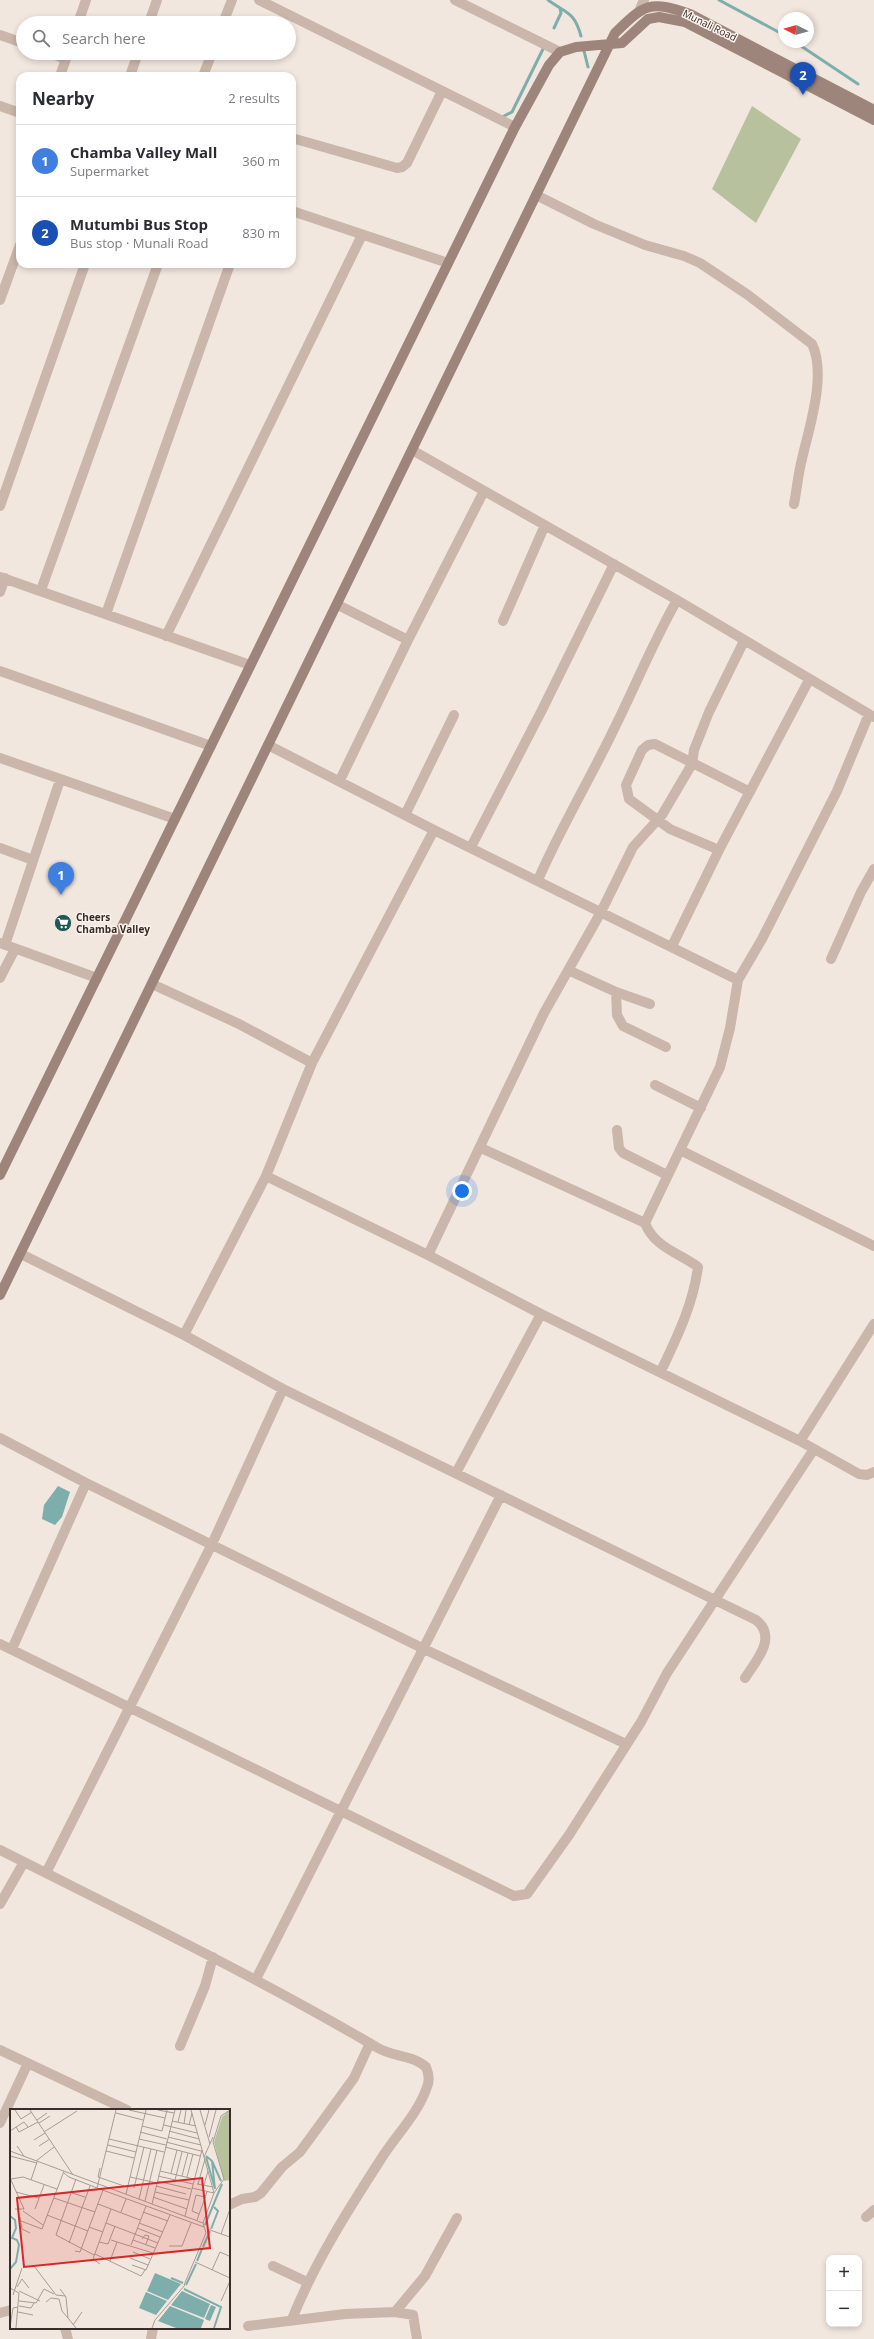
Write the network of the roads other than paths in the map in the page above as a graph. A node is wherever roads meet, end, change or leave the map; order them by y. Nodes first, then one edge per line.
1 (86, 0) edge
2 (157, 0) edge
3 (232, 0) edge
4 (259, 0) edge
5 (455, 0) edge
6 (642, 4) edge
7 (80, 16) edge
8 (151, 16) edge
9 (226, 16) edge
10 (291, 16) edge
11 (296, 18) edge
12 (0, 35) edge
13 (16, 41) edge
14 (608, 46) junction
15 (560, 52) junction
16 (66, 60) edge
17 (136, 60) edge
18 (209, 60) edge
19 (61, 72) edge
20 (131, 72) edge
21 (205, 72) edge
22 (442, 91) junction
23 (0, 106) edge
24 (874, 110) edge
25 (16, 112) edge
26 (874, 120) edge
27 (515, 127) junction
28 (296, 139) edge
29 (536, 195) junction
30 (296, 212) edge
31 (362, 235) junction
32 (16, 256) edge
33 (448, 263) junction
34 (84, 268) edge
35 (157, 268) edge
36 (229, 268) edge
37 (0, 300) edge
38 (412, 450) junction
39 (484, 491) junction
40 (794, 504) dead end
41 (0, 506) edge
42 (545, 525) junction
43 (614, 564) junction
44 (2, 577) edge
45 (41, 590) junction
46 (0, 592) edge
47 (677, 600) junction
48 (338, 605) junction
49 (106, 614) junction
50 (503, 621) dead end
51 (166, 636) junction
52 (408, 640) junction
53 (744, 642) junction
54 (250, 666) junction
55 (0, 671) edge
56 (809, 680) junction
57 (454, 715) dead end
58 (872, 716) edge
59 (268, 745) junction
60 (211, 746) junction
61 (0, 758) edge
62 (692, 764) junction
63 (60, 780) junction
64 (340, 780) junction
65 (750, 792) junction
66 (405, 815) junction
67 (175, 820) junction
68 (657, 821) junction
69 (434, 830) junction
70 (470, 847) junction
71 (0, 848) edge
72 (719, 850) junction
73 (33, 860) junction
74 (874, 869) edge
75 (538, 880) junction
76 (601, 912) junction
77 (7, 946) edge
78 (672, 946) junction
79 (831, 959) dead end
80 (568, 970) junction
81 (0, 978) edge
82 (97, 978) junction
83 (738, 980) junction
84 (152, 984) junction
85 (616, 992) junction
86 (650, 1004) dead end
87 (666, 1047) dead end
88 (312, 1063) junction
89 (655, 1085) dead end
90 (701, 1108) junction
91 (617, 1130) dead end
92 (481, 1148) junction
93 (680, 1150) junction
94 (0, 1175) edge
95 (668, 1175) junction
96 (266, 1176) junction
97 (645, 1224) junction
98 (874, 1246) edge
99 (21, 1254) junction
100 (428, 1255) junction
101 (0, 1295) edge
102 (540, 1314) junction
103 (874, 1324) edge
104 (184, 1335) junction
105 (661, 1371) junction
106 (283, 1389) junction
107 (0, 1438) edge
108 (800, 1441) junction
109 (814, 1449) junction
110 (874, 1472) edge
111 (456, 1473) junction
112 (86, 1483) junction
113 (500, 1495) junction
114 (212, 1544) junction
115 (715, 1599) junction
116 (0, 1644) edge
117 (422, 1648) junction
118 (12, 1649) junction
119 (745, 1678) dead end
120 (130, 1707) junction
121 (626, 1744) junction
122 (340, 1811) junction
123 (0, 1850) edge
124 (24, 1862) junction
125 (46, 1873) junction
126 (0, 1904) edge
127 (213, 1957) junction
128 (256, 1979) junction
129 (370, 2043) junction
130 (180, 2046) dead end
131 (0, 2050) edge
132 (28, 2063) junction
133 (125, 2109) edge
134 (0, 2123) edge
135 (230, 2205) edge
136 (874, 2210) edge
137 (866, 2217) dead end
138 (457, 2218) dead end
139 (273, 2266) dead end
140 (307, 2282) junction
141 (10, 2310) edge
142 (395, 2312) junction
143 (0, 2313) edge
144 (292, 2319) junction
145 (248, 2326) dead end
146 (65, 2329) edge
147 (153, 2329) edge
148 (68, 2339) edge
149 (151, 2339) edge
150 (417, 2339) edge

1 - 7 street
2 - 8 street
3 - 9 street
4 - 10 street
5 - 15 street
6 - 14 main road, Munali Road
6 - 24 main road, Munali Road
11 - 22 street
12 - 13 street
14 - 15 main road
14 - 26 main road, Munali Road
14 - 29 main road
15 - 27 main road
16 - 19 street
17 - 20 street
18 - 21 street
22 - 27 street
22 - 28 street
23 - 25 street
27 - 33 main road
29 - 38 main road
29 - 40 street
30 - 31 street
31 - 33 street
31 - 51 street
32 - 37 street
33 - 54 main road
34 - 41 street
35 - 45 street
36 - 49 street
38 - 39 street
38 - 48 main road
39 - 42 street
39 - 52 street
42 - 43 street
42 - 50 street
43 - 47 street
43 - 70 street
44 - 45 street
44 - 46 street
45 - 49 street
47 - 53 street
47 - 75 street
48 - 52 street
48 - 59 main road
49 - 51 street
51 - 54 street
52 - 64 street
53 - 56 street
53 - 62 street
54 - 60 main road
55 - 60 street
56 - 58 street
56 - 65 street
57 - 66 street
58 - 83 street
59 - 64 street
59 - 84 main road
60 - 67 main road
61 - 63 street
62 - 65 street
62 - 68 street
62 - 68 street
63 - 67 street
63 - 73 street
64 - 66 street
65 - 72 street
66 - 69 street
67 - 82 main road
68 - 72 street
68 - 76 street
69 - 70 street
69 - 88 street
70 - 75 street
71 - 73 street
72 - 78 street
73 - 77 street
74 - 79 street
75 - 76 street
76 - 78 street
76 - 80 street
77 - 81 street
77 - 82 street
78 - 83 street
80 - 85 street
80 - 92 street
82 - 94 main road
83 - 90 street
84 - 88 street
84 - 99 main road
85 - 86 street
85 - 87 street
88 - 96 street
89 - 90 street
90 - 93 street
91 - 95 street
92 - 97 street
92 - 100 street
93 - 95 street
93 - 98 street
95 - 97 street
96 - 100 street
96 - 104 street
97 - 105 street
99 - 101 main road
99 - 104 street
100 - 102 street
102 - 105 street
102 - 111 street
103 - 108 street
104 - 106 street
105 - 108 street
106 - 111 street
106 - 114 street
107 - 112 street
108 - 109 street
109 - 110 street
109 - 115 street
111 - 113 street
112 - 114 street
112 - 118 street
113 - 115 street
113 - 117 street
114 - 117 street
114 - 120 street
115 - 119 street
115 - 121 street
116 - 118 street
117 - 121 street
117 - 122 street
118 - 120 street
120 - 122 street
120 - 125 street
121 - 122 street
122 - 128 street
123 - 124 street
124 - 125 street
124 - 126 street
125 - 127 street
127 - 128 street
127 - 130 street
128 - 129 street
129 - 135 street
129 - 140 street
131 - 132 street
132 - 133 street
132 - 134 street
136 - 137 street
138 - 142 street
139 - 140 street
140 - 144 street
141 - 143 street
142 - 144 street
142 - 150 street
144 - 145 street
146 - 148 street
147 - 149 street

